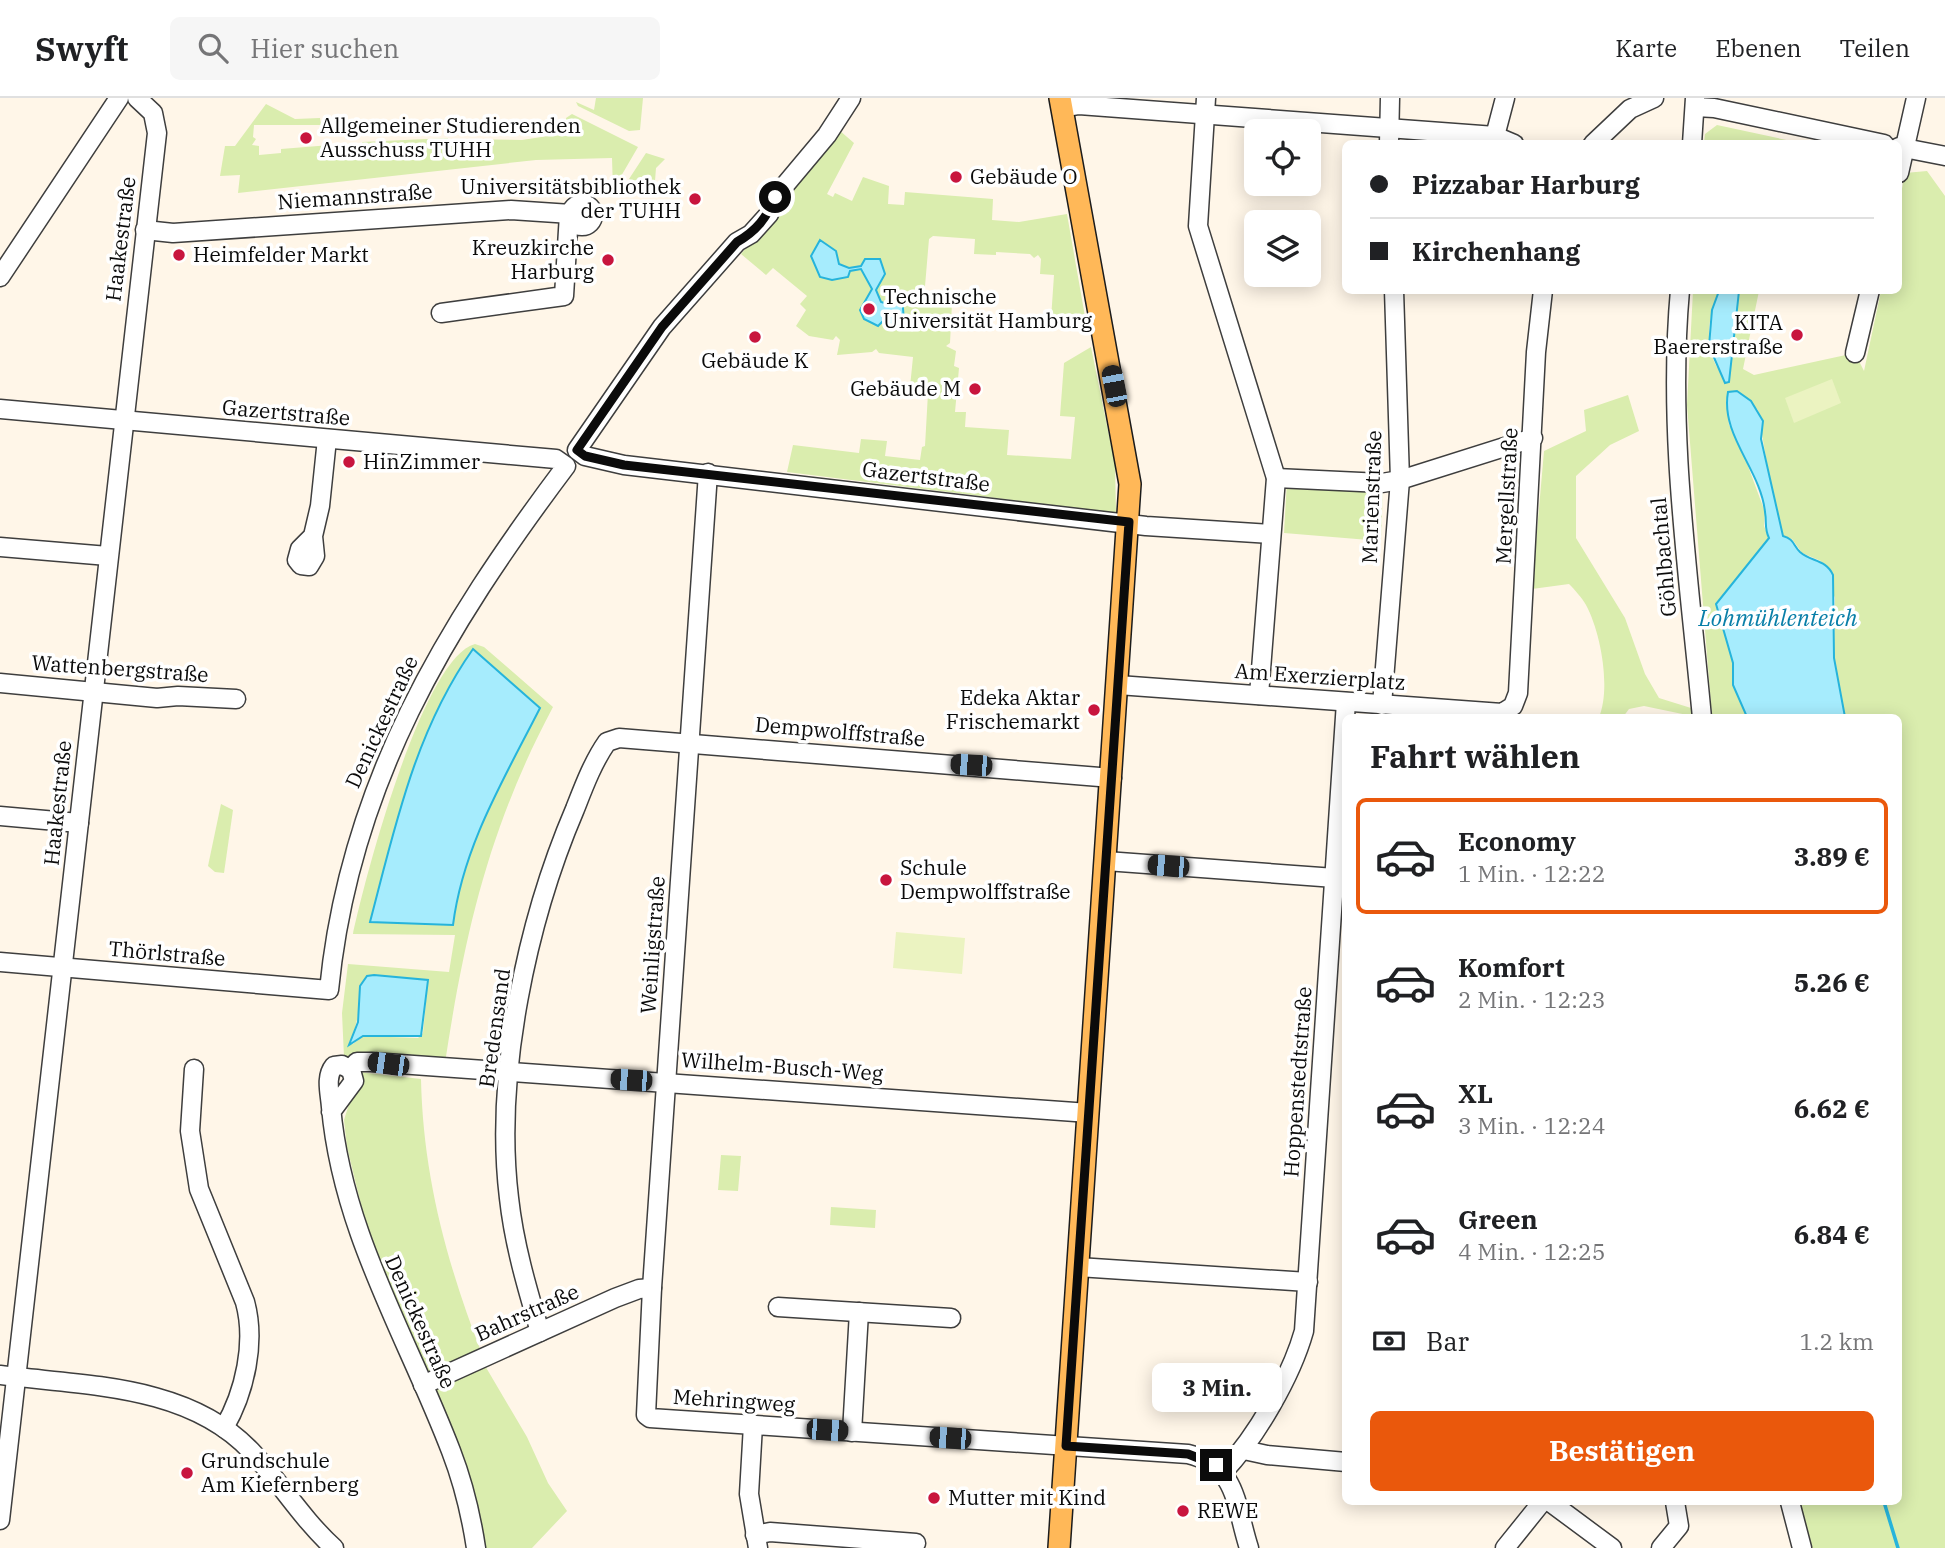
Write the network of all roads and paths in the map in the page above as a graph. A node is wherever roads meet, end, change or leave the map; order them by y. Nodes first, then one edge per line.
1 (119, 98) edge
2 (137, 98) edge
3 (851, 98) edge
4 (1390, 98) edge
5 (1505, 98) edge
6 (1654, 98) edge
7 (1916, 98) edge
8 (1695, 102) edge
9 (1061, 103) edge
10 (1206, 106) edge
11 (1389, 136) edge
12 (1495, 136) junction
13 (1504, 140) edge
14 (1597, 140) edge
15 (1692, 140) edge
16 (1865, 140) edge
17 (1902, 148) edge
18 (1945, 156) edge
19 (145, 230) junction
20 (0, 278) edge
21 (1394, 294) edge
22 (1543, 294) edge
23 (1680, 294) edge
24 (1869, 294) edge
25 (440, 313) dead end
26 (1854, 353) dead end
27 (0, 409) edge
28 (122, 422) junction
29 (1533, 438) junction
30 (327, 439) junction
31 (566, 466) joint
32 (708, 472) junction
33 (1276, 478) junction
34 (1400, 480) junction
35 (1129, 522) junction
36 (1271, 534) junction
37 (313, 536) dead end
38 (0, 547) edge
39 (108, 556) junction
40 (0, 683) edge
41 (1118, 685) junction
42 (93, 692) junction
43 (1259, 695) junction
44 (236, 699) dead end
45 (1346, 702) junction
46 (1514, 704) joint
47 (1382, 705) junction
48 (1345, 714) edge
49 (1702, 714) edge
50 (607, 742) joint
51 (689, 742) junction
52 (1342, 766) edge
53 (1112, 778) junction
54 (0, 816) edge
55 (79, 823) junction
56 (1106, 861) junction
57 (1335, 878) junction
58 (0, 962) edge
59 (64, 968) junction
60 (329, 990) joint
61 (194, 1069) dead end
62 (350, 1069) joint
63 (510, 1074) junction
64 (666, 1082) junction
65 (1089, 1113) junction
66 (1078, 1267) junction
67 (1308, 1282) junction
68 (652, 1288) junction
69 (778, 1307) dead end
70 (859, 1312) junction
71 (951, 1318) dead end
72 (540, 1332) junction
73 (8, 1376) edge
74 (423, 1385) junction
75 (650, 1418) joint
76 (753, 1425) junction
77 (224, 1428) junction
78 (852, 1432) junction
79 (1066, 1446) junction
80 (1244, 1450) junction
81 (1342, 1462) edge
82 (1224, 1471) junction
83 (1540, 1505) edge
84 (1554, 1505) edge
85 (1676, 1505) edge
86 (1791, 1505) edge
87 (0, 1520) edge
88 (756, 1541) edge
89 (916, 1543) dead end
90 (1508, 1543) edge
91 (334, 1548) edge
92 (476, 1548) edge
93 (1059, 1548) edge
94 (1249, 1548) edge
95 (1612, 1548) edge
96 (1661, 1548) edge
97 (1802, 1548) edge

1 - 20 street
2 - 19 street, Haakestraße
3 - 32 street, Gazertstraße
4 - 11 street
5 - 12 street
6 - 14 street
7 - 17 street
8 - 15 street
8 - 16 street
9 - 10 street
9 - 35 main road
10 - 11 street
10 - 33 street
11 - 12 street
12 - 13 street
17 - 18 street
19 - 25 street, Niemannstraße
19 - 28 street, Haakestraße
21 - 34 street, Marienstraße
22 - 29 street, Mergellstraße
23 - 49 street, Göhlbachtal
24 - 26 street
27 - 28 street, Gazertstraße
28 - 30 street, Gazertstraße
28 - 39 street, Haakestraße
29 - 34 street
29 - 46 street, Mergellstraße
30 - 31 street, Gazertstraße
30 - 37 street
31 - 60 street, Denickestraße
32 - 35 street, Gazertstraße
32 - 51 street, Weinligstraße
33 - 34 street
33 - 36 street
34 - 47 street, Marienstraße
35 - 36 street, Gazertstraße
35 - 41 main road
36 - 43 street
38 - 39 street
39 - 42 street, Haakestraße
40 - 42 street, Wattenbergstraße
41 - 43 street, Am Exerzierplatz
41 - 53 main road
42 - 44 street, Wattenbergstraße
42 - 55 street, Haakestraße
43 - 45 street, Am Exerzierplatz
45 - 47 street, Am Exerzierplatz
45 - 48 street, Hoppenstedtstraße
46 - 47 street, Am Exerzierplatz
50 - 51 street, Dempwolffstraße
50 - 63 street, Bredensand
51 - 53 street, Dempwolffstraße
51 - 64 street, Weinligstraße
52 - 57 street, Hoppenstedtstraße
53 - 56 main road
54 - 55 street
55 - 59 street, Haakestraße
56 - 57 street
56 - 65 main road
57 - 67 street, Hoppenstedtstraße
58 - 59 street, Thörlstraße
59 - 60 street, Thörlstraße
59 - 73 street, Haakestraße
61 - 77 street
62 - 63 street, Wilhelm-Busch-Weg
62 - 74 street, Denickestraße
63 - 64 street, Wilhelm-Busch-Weg
63 - 72 street, Bredensand
64 - 65 street, Wilhelm-Busch-Weg
64 - 68 street, Weinligstraße
65 - 66 main road
66 - 67 street
66 - 79 main road
67 - 80 street, Hoppenstedtstraße
68 - 72 street, Bahrstraße
68 - 75 street, Weinligstraße
69 - 70 street
70 - 71 street
70 - 78 street
72 - 74 street, Bahrstraße
73 - 77 street
73 - 87 street, Haakestraße
74 - 92 street, Denickestraße
75 - 76 street, Mehringweg
76 - 78 street, Mehringweg
76 - 88 street
77 - 91 street
78 - 79 street, Mehringweg
79 - 82 street, Mehringweg
79 - 93 main road
80 - 81 street
80 - 82 street, Hoppenstedtstraße
82 - 94 street
83 - 90 street
84 - 95 street
85 - 96 street
86 - 97 street
88 - 89 street

